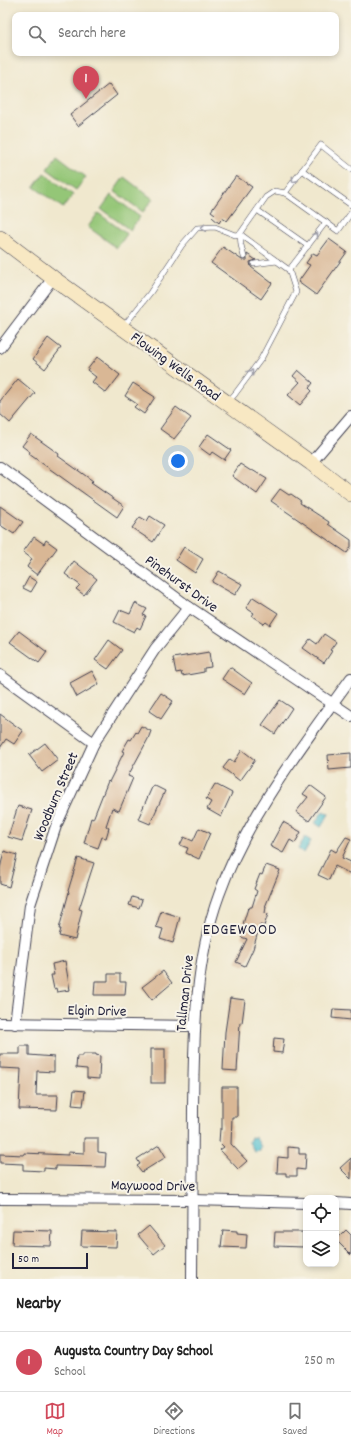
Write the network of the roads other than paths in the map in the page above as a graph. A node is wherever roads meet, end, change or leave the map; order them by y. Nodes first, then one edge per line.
1 (351, 169) edge
2 (302, 170) junction
3 (285, 194) junction
4 (351, 205) edge
5 (257, 210) junction
6 (351, 213) edge
7 (326, 222) junction
8 (240, 234) junction
9 (0, 238) edge
10 (308, 246) junction
11 (244, 257) dead end
12 (277, 261) junction
13 (254, 264) dead end
14 (289, 270) junction
15 (53, 278) junction
16 (123, 328) junction
17 (0, 348) edge
18 (227, 402) junction
19 (351, 416) edge
20 (311, 463) junction
21 (0, 468) edge
22 (351, 494) edge
23 (189, 607) junction
24 (0, 675) edge
25 (351, 678) edge
26 (333, 703) junction
27 (351, 716) edge
28 (94, 743) junction
29 (0, 1023) edge
30 (15, 1024) junction
31 (194, 1026) junction
32 (0, 1199) edge
33 (192, 1200) junction
34 (303, 1203) edge
35 (339, 1204) edge
36 (351, 1204) edge
37 (192, 1279) edge

1 - 2 lane
2 -> 3 lane
2 - 4 lane
3 - 5 lane
3 - 7 lane
5 - 8 lane
5 - 10 lane
6 - 7 lane
10 -> 7 lane
8 - 11 lane
8 - 12 lane
8 -> 16 lane
9 - 15 main road, Flowing Wells Road
10 - 14 lane
12 - 13 lane
12 - 14 lane
18 -> 14 lane
15 - 16 main road, Flowing Wells Road
15 - 17 street
16 - 18 main road, Flowing Wells Road
18 - 20 main road, Flowing Wells Road
19 - 20 street
20 - 22 main road, Flowing Wells Road
21 - 23 street, Pinehurst Drive
23 - 26 street, Pinehurst Drive
23 - 28 street, Woodburn Street
24 - 28 street
25 - 26 street, Tallman Drive
26 - 27 street, Pinehurst Drive
26 - 31 street, Tallman Drive
28 - 30 street, Woodburn Street
29 - 30 street, Elgin Drive
30 - 31 street, Elgin Drive
31 - 33 street, Tallman Drive
32 - 33 street, Maywood Drive
33 - 34 street, Maywood Drive
33 - 37 street, Tallman Drive
35 - 36 street

